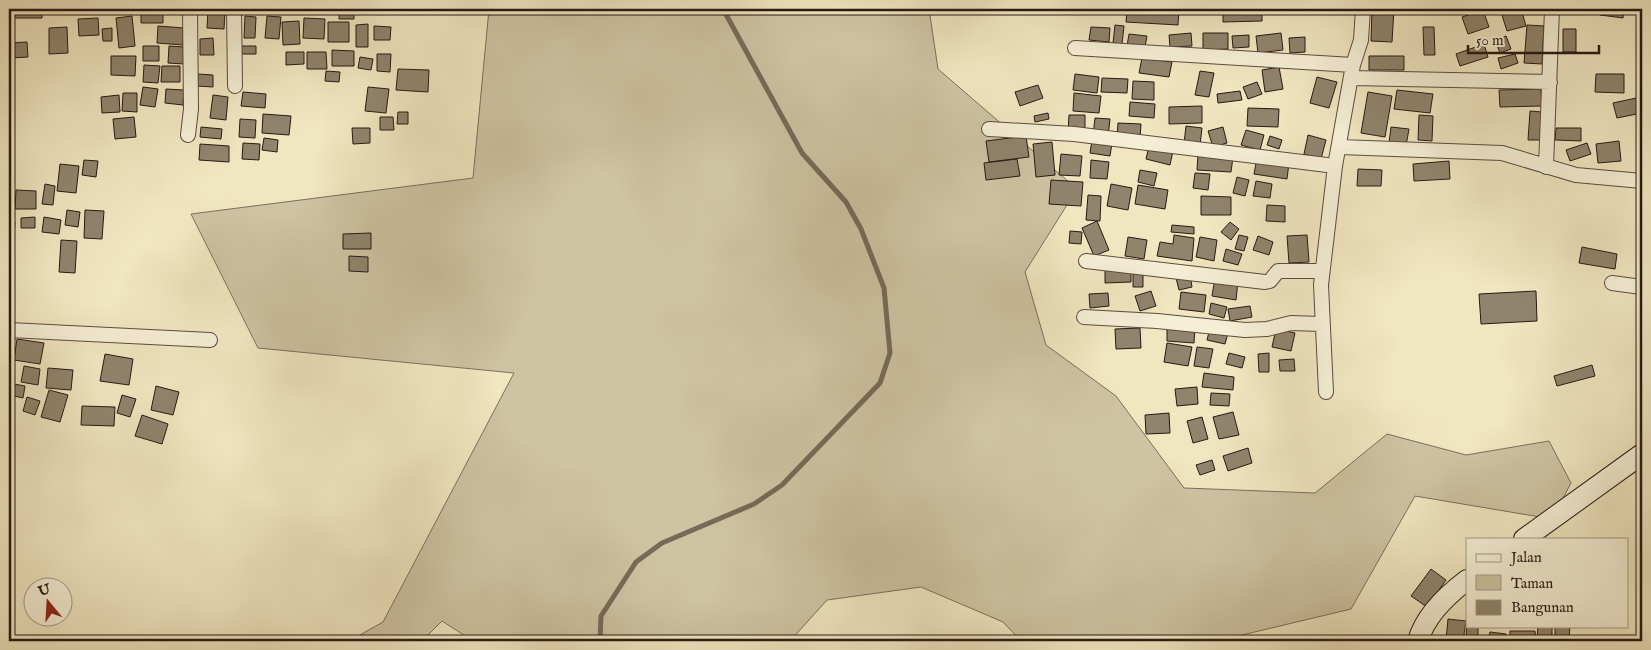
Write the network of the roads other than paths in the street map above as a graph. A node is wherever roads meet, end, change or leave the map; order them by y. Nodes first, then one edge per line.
1 (190, 9) edge
2 (234, 9) edge
3 (1363, 9) edge
4 (1552, 9) edge
5 (1075, 48) dead end
6 (1352, 71) junction
7 (1550, 82) junction
8 (236, 86) dead end
9 (989, 130) dead end
10 (188, 136) dead end
11 (1340, 147) junction
12 (1335, 166) junction
13 (1546, 167) junction
14 (1642, 181) edge
15 (1086, 261) dead end
16 (1322, 271) junction
17 (1612, 284) dead end
18 (1642, 287) edge
19 (1084, 317) dead end
20 (1321, 324) junction
21 (9, 330) edge
22 (210, 340) dead end
23 (1326, 392) dead end
24 (1642, 454) edge
25 (1525, 538) edge
26 (1466, 581) edge
27 (1418, 641) edge

1 - 10 street
2 - 8 street
3 - 6 street
4 - 7 street
5 - 6 street
6 - 7 street
6 - 11 street
7 - 13 street
9 - 12 street
11 - 12 street
11 - 13 street
12 - 16 street
13 - 14 street
15 - 16 street
16 - 20 street
17 - 18 street
19 - 20 street
20 - 23 street
21 - 22 street
24 - 25 street
26 - 27 street

